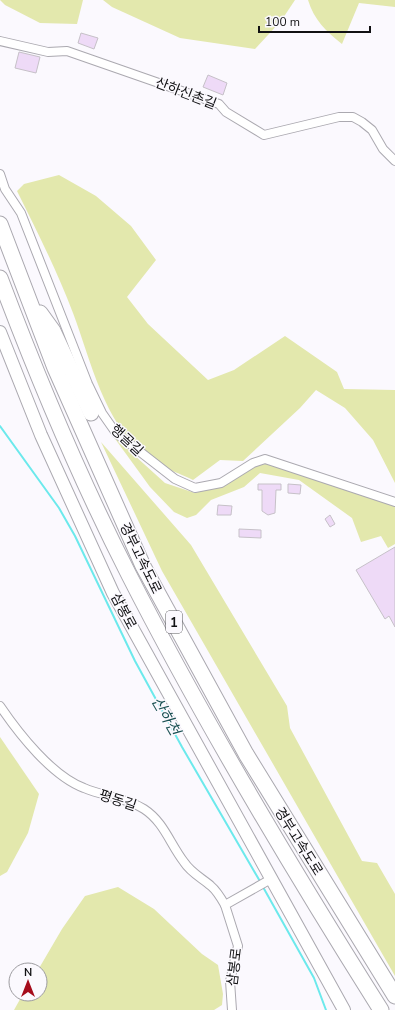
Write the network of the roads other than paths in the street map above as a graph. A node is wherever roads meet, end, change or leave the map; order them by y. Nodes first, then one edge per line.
1 (0, 41) edge
2 (395, 161) edge
3 (0, 174) edge
4 (0, 224) edge
5 (0, 278) edge
6 (25, 292) junction
7 (0, 332) edge
8 (91, 414) dead end
9 (395, 502) edge
10 (0, 706) edge
11 (271, 879) junction
12 (226, 905) junction
13 (395, 996) edge
14 (232, 1010) edge
15 (344, 1010) edge
16 (381, 1010) edge

1 - 2 street, 산하신촌길
3 - 9 street, 행골길
4 - 6 highway, 경부고속도로 / 1
5 - 16 highway, 경부고속도로 / 1
6 - 8 highway
6 - 13 highway, 경부고속도로 / 1
7 - 11 main road, 삼봉로
10 - 12 street, 평동길
11 - 12 street
11 - 15 main road, 삼봉로
12 - 14 street, 삼봉로

